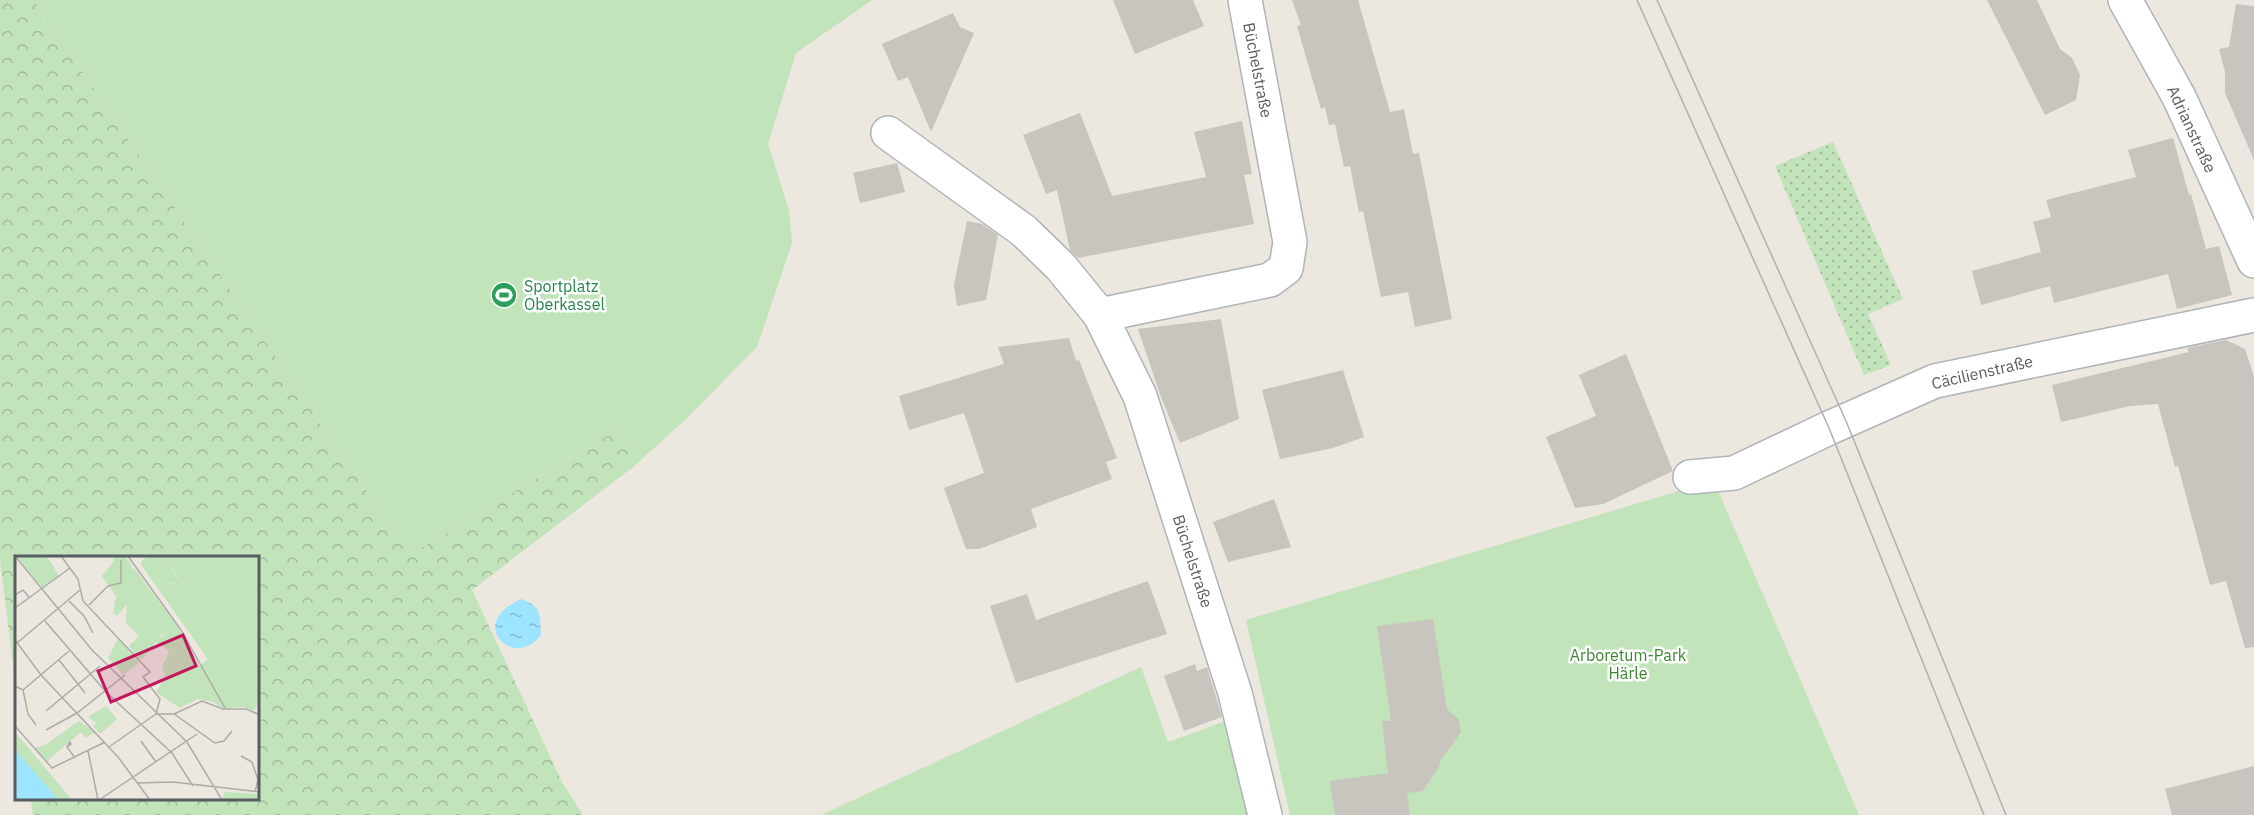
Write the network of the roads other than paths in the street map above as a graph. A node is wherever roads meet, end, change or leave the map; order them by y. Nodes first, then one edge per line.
1 (1245, 0) edge
2 (2125, 0) edge
3 (888, 133) dead end
4 (2254, 261) edge
5 (1100, 315) junction
6 (2254, 315) edge
7 (1690, 477) dead end
8 (1265, 815) edge

1 - 5 street, Büchelstraße
2 - 4 street, Adrianstraße
3 - 5 street, Büchelstraße
5 - 8 street, Büchelstraße
6 - 7 street, Cäcilienstraße

